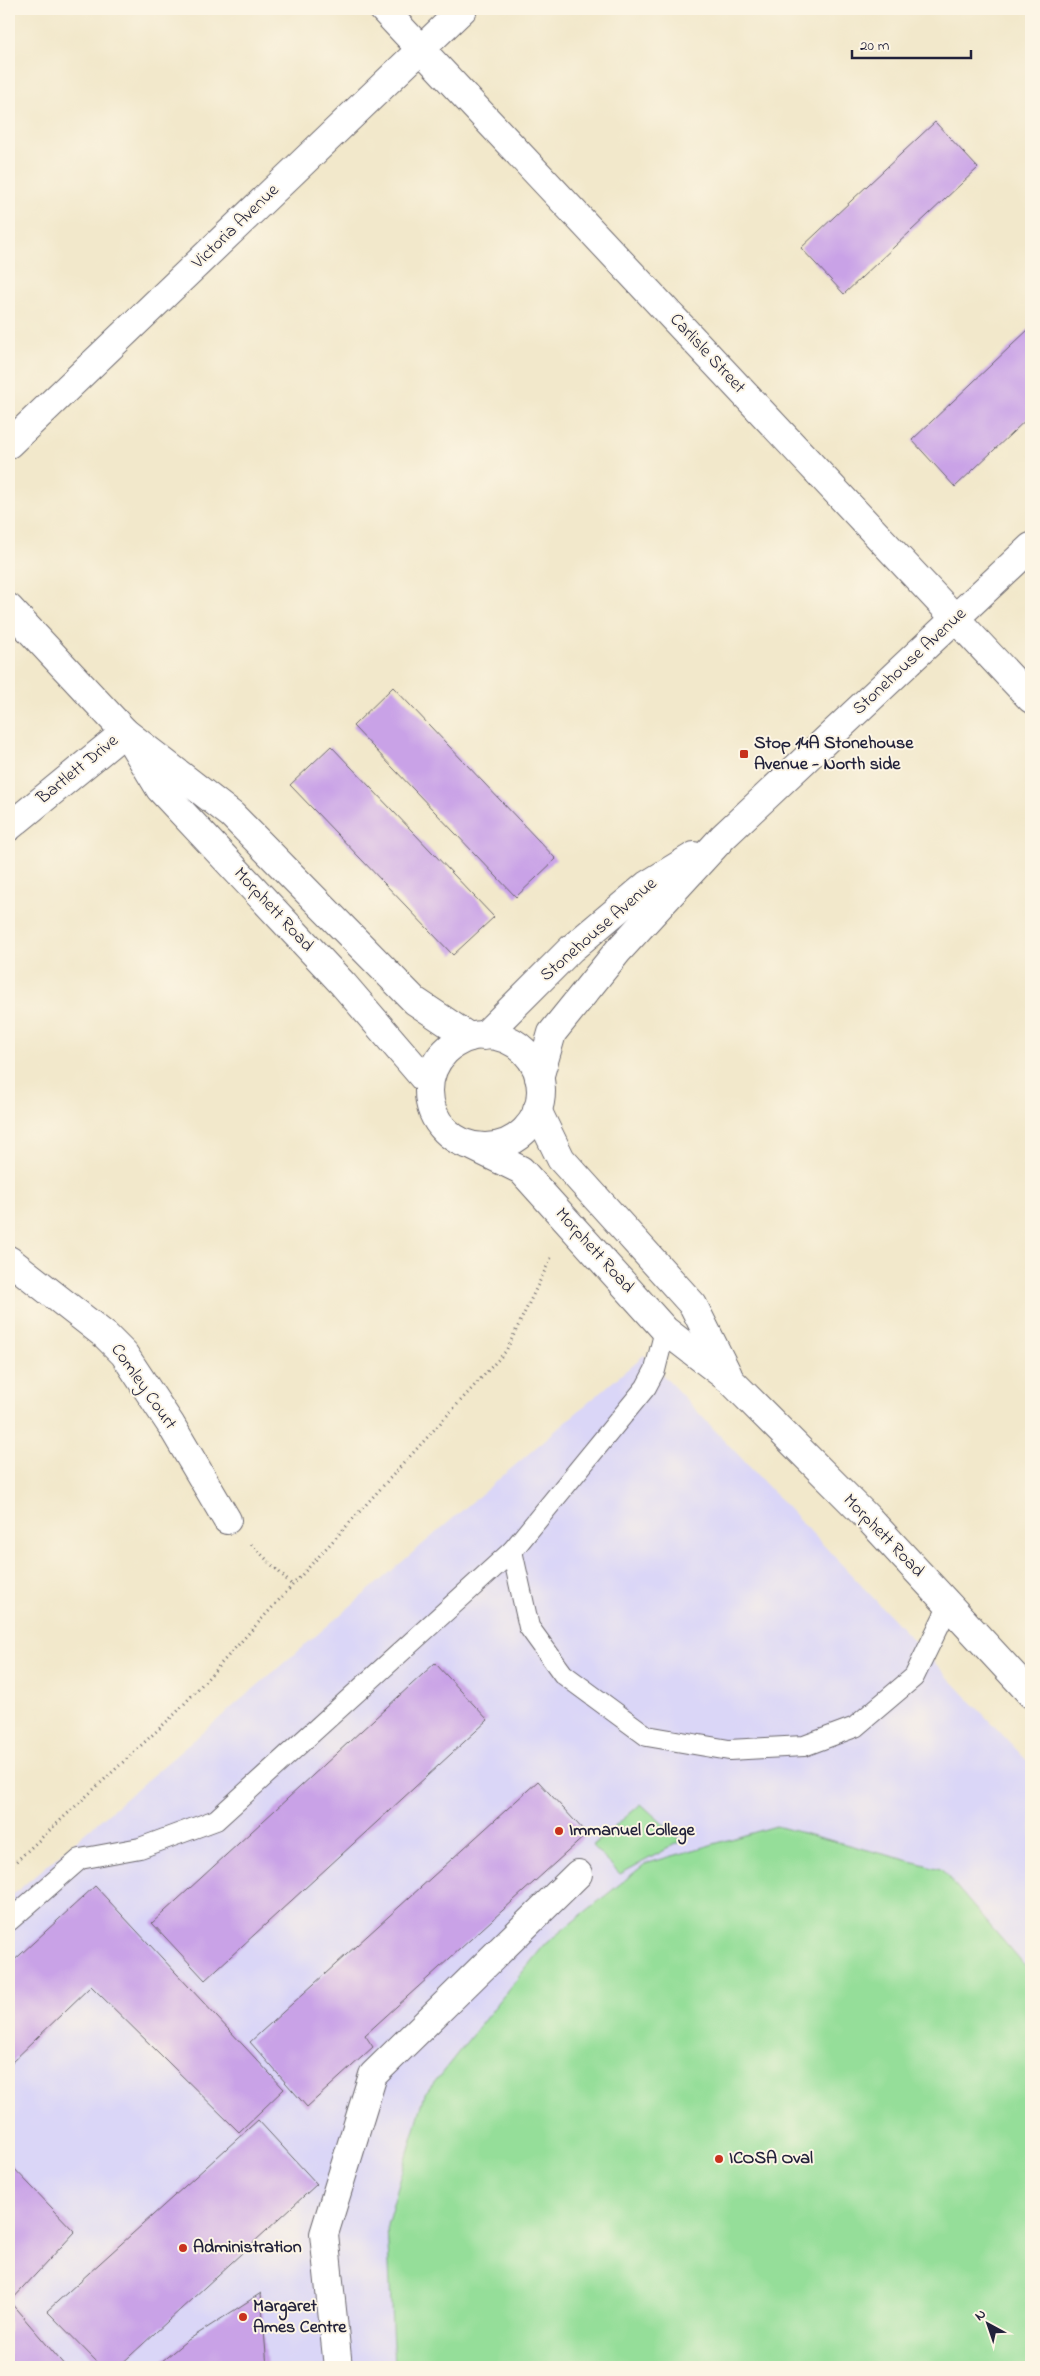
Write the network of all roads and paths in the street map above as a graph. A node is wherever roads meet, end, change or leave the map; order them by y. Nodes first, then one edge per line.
1 (383, 9) edge
2 (463, 9) edge
3 (422, 49) junction
4 (9, 444) edge
5 (1031, 548) edge
6 (9, 608) edge
7 (956, 619) junction
8 (1031, 698) edge
9 (125, 732) junction
10 (9, 827) edge
11 (723, 837) junction
12 (477, 1036) junction
13 (539, 1078) junction
14 (429, 1084) junction
15 (537, 1110) junction
16 (474, 1147) junction
17 (551, 1258) dead end
18 (9, 1260) edge
19 (665, 1330) junction
20 (731, 1381) junction
21 (227, 1520) joint
22 (512, 1551) junction
23 (293, 1586) junction
24 (949, 1605) junction
25 (1031, 1694) edge
26 (9, 1868) edge
27 (578, 1874) dead end
28 (9, 1921) edge
29 (338, 2367) edge

1 - 3 street, Carlisle Street
2 - 3 street, Victoria Avenue
3 - 4 street, Victoria Avenue
3 - 7 street, Carlisle Street
5 - 7 street, Stonehouse Avenue
6 - 9 street, Morphett Road
7 - 8 street, Carlisle Street
7 - 11 street, Stonehouse Avenue
9 - 10 street, Bartlett Drive
9 - 12 street, Morphett Road
9 - 14 street, Morphett Road
11 - 12 street, Stonehouse Avenue
11 - 13 street, Stonehouse Avenue
12 - 13 street
12 - 14 street
13 - 15 street
14 - 16 street
15 - 16 street
15 - 20 street, Morphett Road
16 - 19 street, Morphett Road
17 - 23 path
18 - 21 street, Comley Court
19 - 20 street, Morphett Road
19 - 22 lane
20 - 24 street, Morphett Road
21 - 23 path
22 - 24 lane
22 - 28 lane
23 - 26 path
24 - 25 street, Morphett Road
27 - 29 street

